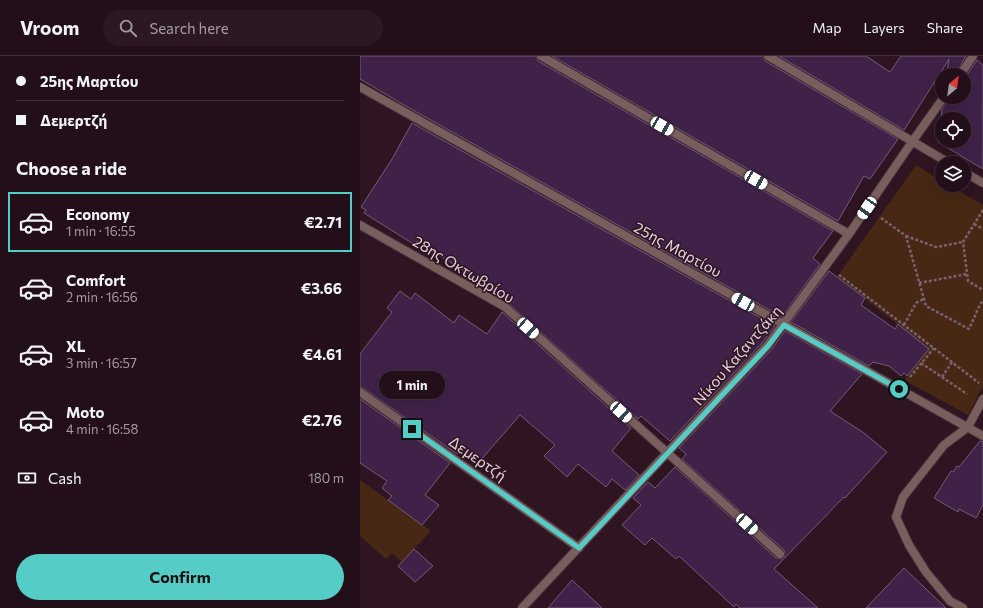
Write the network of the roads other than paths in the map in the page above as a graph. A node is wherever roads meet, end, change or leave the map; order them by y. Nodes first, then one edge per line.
1 (541, 56) edge
2 (768, 56) edge
3 (973, 56) edge
4 (965, 68) edge
5 (360, 87) edge
6 (939, 104) edge
7 (912, 142) junction
8 (937, 156) edge
9 (971, 176) edge
10 (983, 183) edge
11 (360, 225) edge
12 (849, 234) junction
13 (784, 325) junction
14 (360, 392) edge
15 (982, 400) edge
16 (968, 427) junction
17 (983, 436) edge
18 (668, 453) junction
19 (579, 548) junction
20 (780, 554) dead end
21 (522, 608) edge
22 (963, 608) edge

1 - 12 street
2 - 7 street
3 - 4 street
5 - 13 street, 25ης Μαρτίου
6 - 7 street, Νίκου Καζαντζάκη
7 - 8 street
7 - 12 street, Νίκου Καζαντζάκη
9 - 10 street
11 - 18 street, 28ης Οκτωβρίου
12 - 13 street, Νίκου Καζαντζάκη
13 - 16 street, 25ης Μαρτίου
13 - 18 street, Νίκου Καζαντζάκη
14 - 19 street, Δεμερτζή
15 - 16 street
16 - 17 street, 25ης Μαρτίου
16 - 22 street
18 - 19 street, Νίκου Καζαντζάκη
18 - 20 street, 28ης Οκτωβρίου
19 - 21 street, Νίκου Καζαντζάκη

